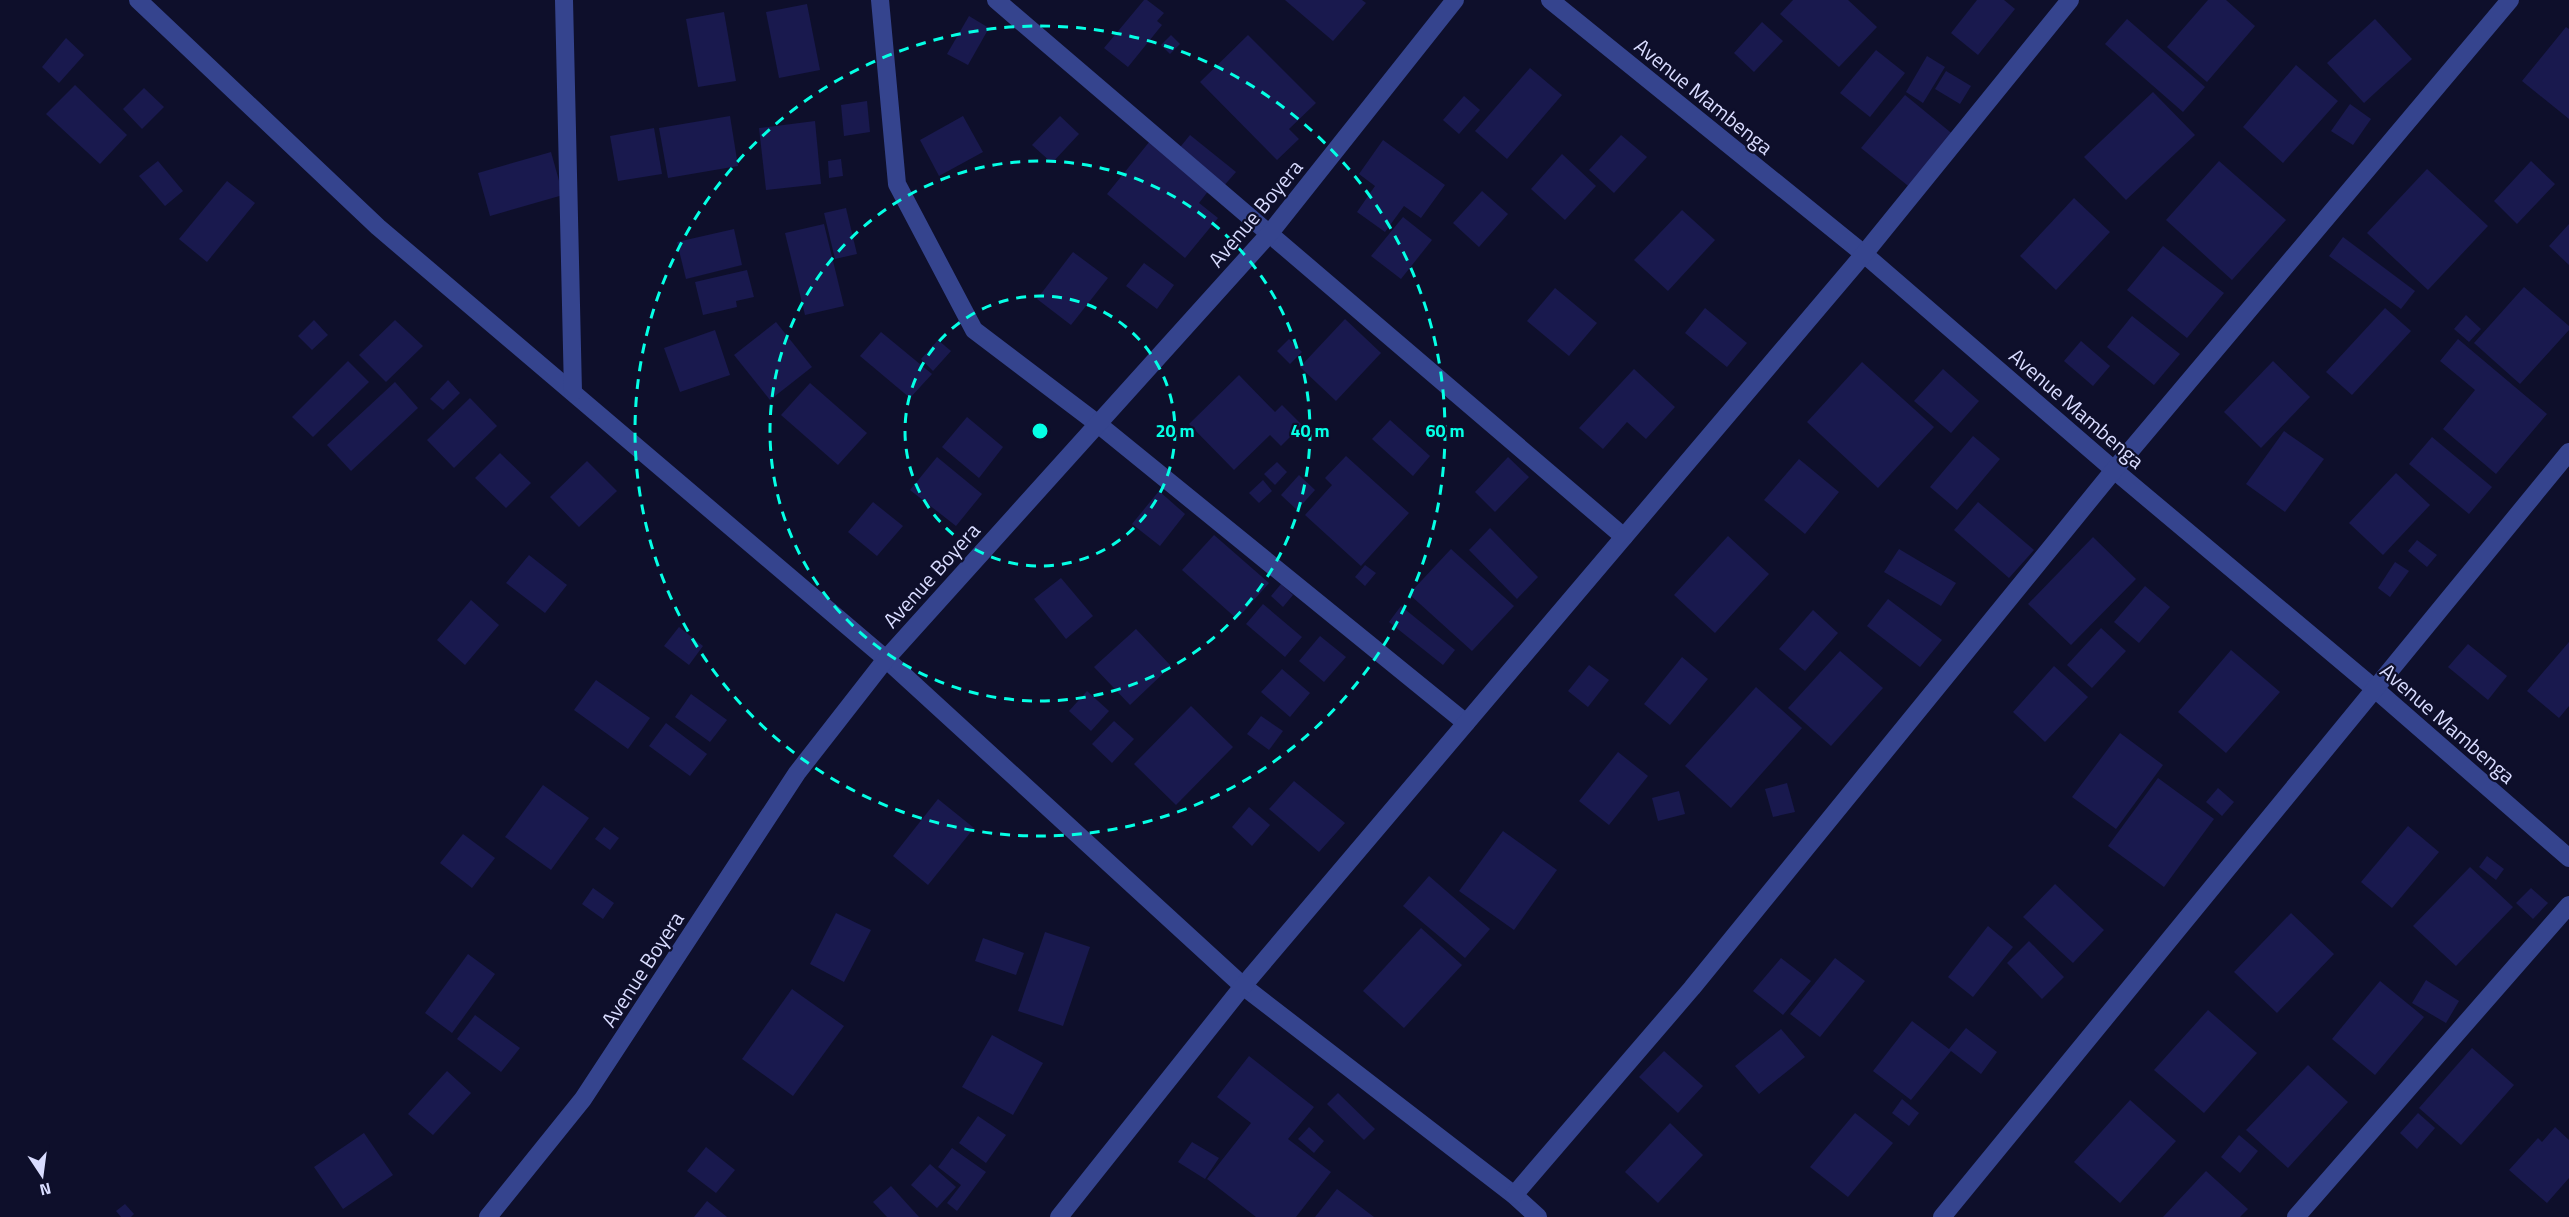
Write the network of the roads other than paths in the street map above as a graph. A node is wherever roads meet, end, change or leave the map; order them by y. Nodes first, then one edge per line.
1 (138, 0) edge
2 (564, 0) edge
3 (880, 0) edge
4 (996, 0) edge
5 (1455, 0) edge
6 (1550, 0) edge
7 (2070, 0) edge
8 (2510, 0) edge
9 (1270, 233) junction
10 (1864, 254) junction
11 (573, 392) junction
12 (1098, 424) junction
13 (2569, 452) edge
14 (2114, 470) junction
15 (1624, 537) junction
16 (886, 658) junction
17 (2375, 689) junction
18 (1466, 723) junction
19 (2569, 858) edge
20 (2569, 905) edge
21 (1243, 986) junction
22 (1514, 1195) junction
23 (488, 1217) edge
24 (1059, 1217) edge
25 (1538, 1217) edge
26 (1942, 1217) edge
27 (2296, 1217) edge

1 - 11 street
2 - 11 street
3 - 12 street
4 - 9 street
5 - 9 street, Avenue Boyera
6 - 10 street, Avenue Mambenga
7 - 10 street
8 - 14 street
9 - 12 street, Avenue Boyera
9 - 15 street
10 - 14 street, Avenue Mambenga
10 - 15 street
11 - 16 street
12 - 16 street, Avenue Boyera
12 - 18 street
13 - 17 street
14 - 17 street, Avenue Mambenga
14 - 22 street
15 - 18 street
16 - 21 street
16 - 23 street, Avenue Boyera
17 - 19 street, Avenue Mambenga
17 - 26 street
18 - 21 street
20 - 27 street
21 - 22 street
21 - 24 street
22 - 25 street

